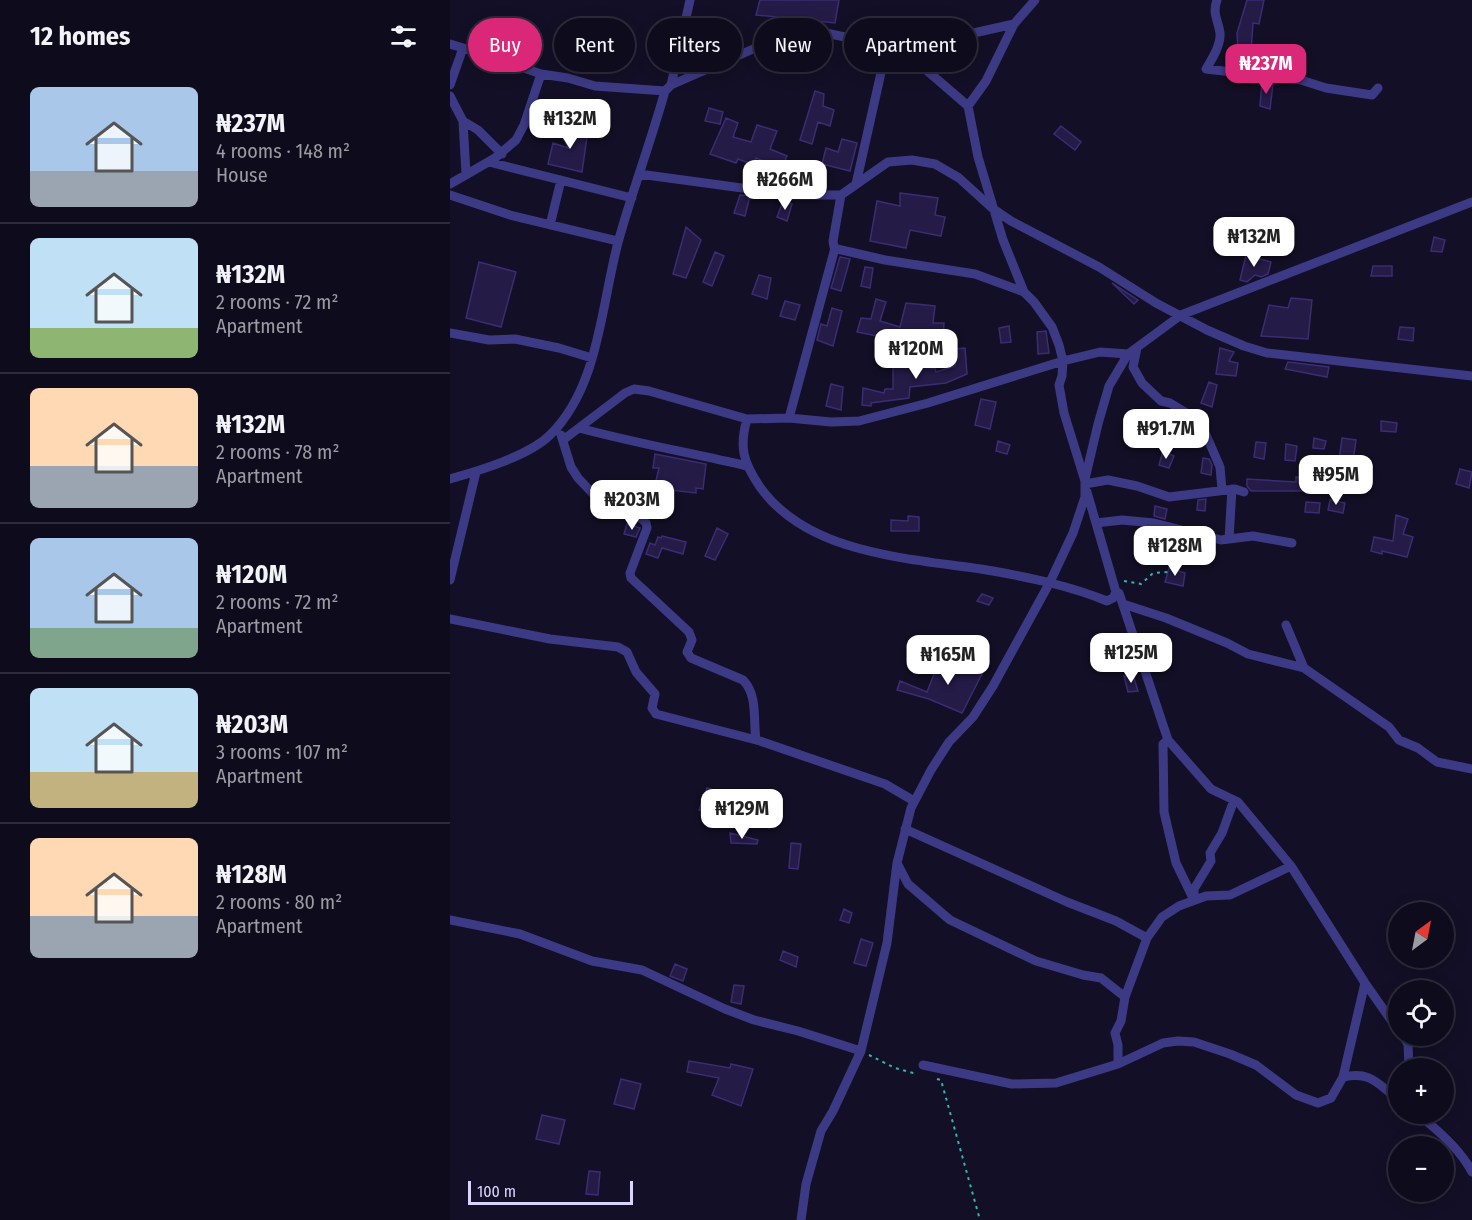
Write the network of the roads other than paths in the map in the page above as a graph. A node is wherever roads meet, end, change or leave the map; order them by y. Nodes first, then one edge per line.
1 (690, 0) edge
2 (1035, 0) edge
3 (1216, 0) edge
4 (1014, 24) junction
5 (977, 32) edge
6 (844, 37) edge
7 (450, 44) edge
8 (463, 48) junction
9 (880, 72) edge
10 (929, 72) edge
11 (540, 74) junction
12 (450, 85) edge
13 (668, 88) junction
14 (1378, 88) dead end
15 (450, 96) edge
16 (968, 106) junction
17 (458, 109) junction
18 (450, 116) edge
19 (463, 121) junction
20 (502, 154) junction
21 (489, 162) junction
22 (466, 174) junction
23 (639, 174) junction
24 (561, 180) junction
25 (450, 184) edge
26 (856, 184) junction
27 (450, 195) edge
28 (841, 195) junction
29 (632, 198) junction
30 (1472, 202) edge
31 (992, 208) junction
32 (550, 225) junction
33 (618, 241) junction
34 (835, 248) junction
35 (1024, 292) junction
36 (1181, 315) junction
37 (450, 333) edge
38 (1137, 348) junction
39 (1128, 354) junction
40 (592, 358) junction
41 (1063, 361) junction
42 (1472, 376) edge
43 (747, 418) junction
44 (789, 418) junction
45 (557, 427) junction
46 (579, 428) junction
47 (563, 440) junction
48 (747, 466) junction
49 (476, 472) junction
50 (450, 480) edge
51 (1085, 485) junction
52 (1227, 490) junction
53 (1244, 492) dead end
54 (1096, 523) junction
55 (1229, 539) junction
56 (1292, 543) dead end
57 (450, 580) edge
58 (1050, 582) junction
59 (1116, 592) junction
60 (1123, 604) junction
61 (450, 619) edge
62 (1286, 625) dead end
63 (1304, 668) junction
64 (756, 740) junction
65 (1168, 740) junction
66 (1472, 769) edge
67 (1234, 800) junction
68 (914, 801) junction
69 (905, 829) junction
70 (897, 863) junction
71 (1291, 866) junction
72 (1194, 900) junction
73 (450, 920) edge
74 (1147, 938) junction
75 (1365, 983) junction
76 (1125, 997) junction
77 (1388, 1016) edge
78 (861, 1051) junction
79 (1118, 1064) junction
80 (923, 1065) dead end
81 (1344, 1074) junction
82 (1388, 1090) edge
83 (1431, 1124) edge
84 (1472, 1172) edge
85 (801, 1220) edge

1 - 13 street
2 - 4 street
3 - 14 street
4 - 5 street
4 - 16 street
6 - 13 street
7 - 8 street
8 - 11 street
8 - 12 street
9 - 26 street
10 - 16 street
11 - 13 street
11 - 20 street
13 - 23 street
15 - 17 street
16 - 31 street
17 - 18 street
17 - 19 street
19 - 20 street
19 - 22 street
20 - 21 street
21 - 22 street
21 - 24 street
22 - 25 street
23 - 28 street
23 - 29 street
24 - 29 street
24 - 32 street
26 - 28 street
26 - 31 street
27 - 32 street
28 - 34 street
29 - 33 street
30 - 36 street
31 - 35 street
31 - 36 street
32 - 33 street
33 - 40 street
34 - 35 street
34 - 44 street
35 - 41 street
36 - 38 street
36 - 42 street
37 - 40 street
38 - 39 street
38 - 52 street
39 - 41 street
39 - 51 street
40 - 45 street
41 - 44 street
41 - 51 street
43 - 44 street
43 - 46 street
43 - 48 street
45 - 47 street
45 - 49 street
46 - 47 street
46 - 48 street
47 - 64 street
48 - 58 street
49 - 50 street
49 - 57 street
51 - 52 street
51 - 54 street
51 - 58 street
52 - 53 street
52 - 55 street
54 - 55 street
54 - 59 street
55 - 56 street
58 - 59 street
58 - 68 street
59 - 60 street
60 - 63 street
60 - 65 street
61 - 64 street
62 - 63 street
63 - 66 street
64 - 68 street
65 - 67 street
65 - 72 street
67 - 71 street
67 - 72 street
68 - 69 street
69 - 70 street
69 - 74 street
70 - 76 street
70 - 78 street
71 - 72 street
71 - 75 street
72 - 74 street
73 - 78 street
74 - 76 street
75 - 77 street
75 - 81 street
76 - 79 street
78 - 85 street
79 - 80 street
79 - 81 street
81 - 82 street
83 - 84 street

